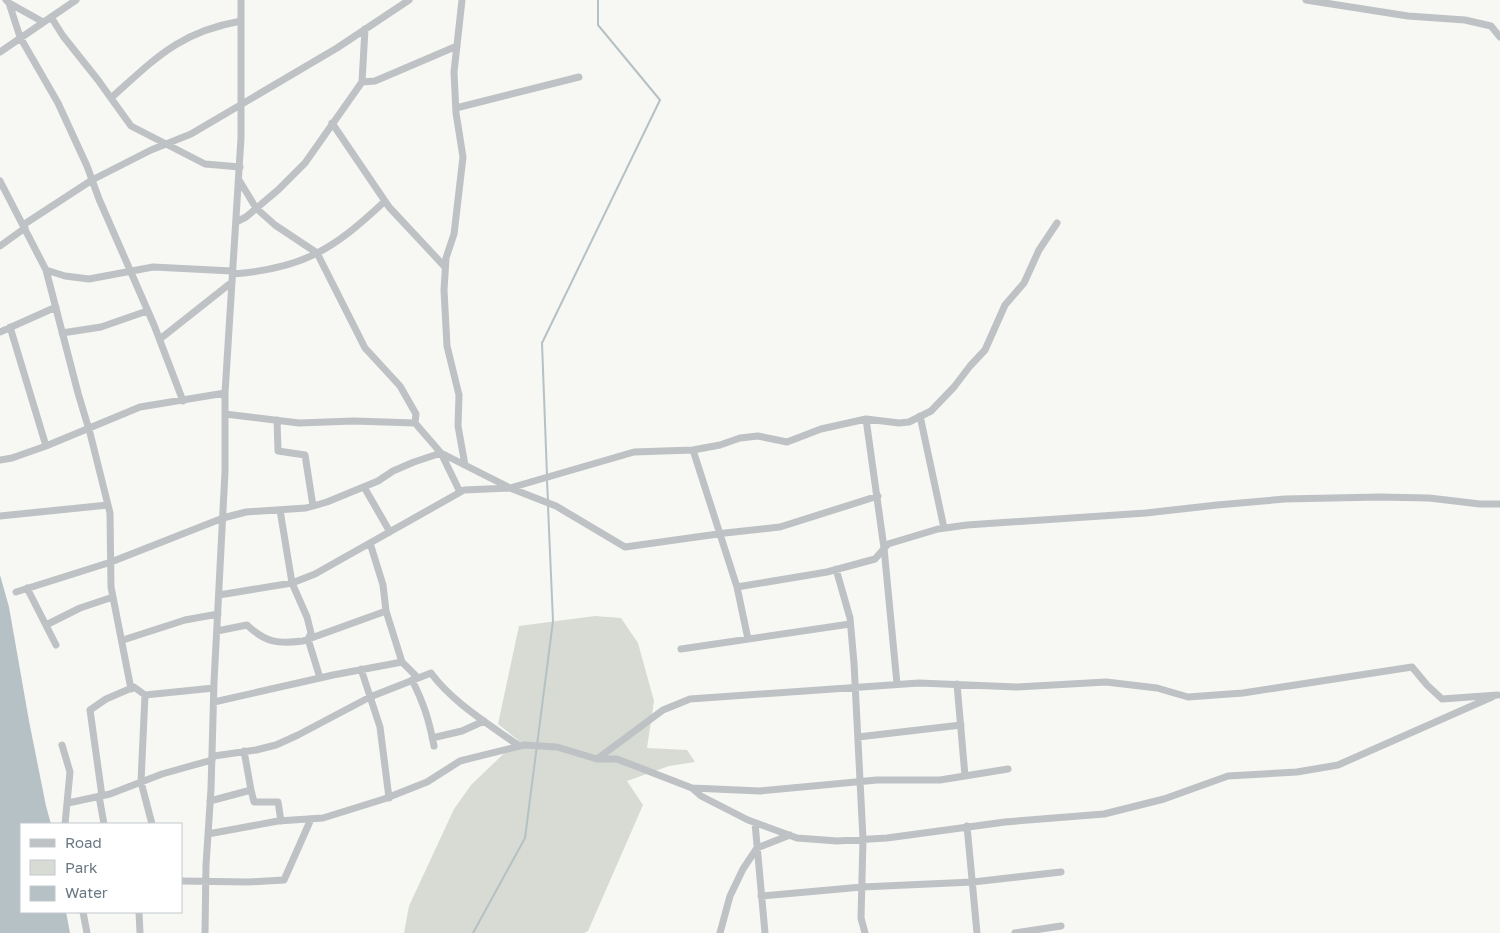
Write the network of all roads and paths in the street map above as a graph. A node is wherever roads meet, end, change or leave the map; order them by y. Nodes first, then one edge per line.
1 (76, 0) edge
2 (241, 0) edge
3 (409, 0) edge
4 (462, 0) edge
5 (1306, 0) edge
6 (7, 2) edge
7 (51, 17) junction
8 (241, 20) junction
9 (43, 22) junction
10 (365, 30) junction
11 (20, 37) junction
12 (1500, 37) edge
13 (457, 46) junction
14 (0, 52) edge
15 (579, 77) dead end
16 (362, 82) junction
17 (111, 98) junction
18 (241, 103) junction
19 (456, 108) junction
20 (332, 123) junction
21 (167, 144) junction
22 (240, 167) junction
23 (92, 180) junction
24 (239, 180) junction
25 (0, 181) edge
26 (385, 201) junction
27 (256, 208) junction
28 (236, 222) junction
29 (1058, 223) dead end
30 (24, 227) junction
31 (0, 246) edge
32 (317, 254) junction
33 (445, 266) junction
34 (46, 270) junction
35 (132, 272) junction
36 (232, 272) junction
37 (232, 282) junction
38 (56, 308) junction
39 (147, 310) junction
40 (10, 328) junction
41 (0, 332) edge
42 (62, 333) junction
43 (160, 339) junction
44 (226, 393) junction
45 (183, 401) junction
46 (225, 414) junction
47 (920, 416) junction
48 (866, 419) junction
49 (277, 420) junction
50 (415, 423) junction
51 (89, 428) junction
52 (46, 446) junction
53 (694, 450) junction
54 (441, 453) junction
55 (0, 460) edge
56 (465, 465) junction
57 (364, 487) junction
58 (510, 488) junction
59 (460, 492) junction
60 (878, 496) junction
61 (1500, 504) edge
62 (108, 505) junction
63 (313, 506) junction
64 (280, 510) junction
65 (0, 516) edge
66 (223, 518) junction
67 (944, 528) junction
68 (390, 532) junction
69 (720, 533) junction
70 (370, 543) junction
71 (884, 548) junction
72 (111, 562) junction
73 (836, 569) junction
74 (292, 583) junction
75 (28, 588) junction
76 (737, 588) junction
77 (16, 592) dead end
78 (219, 595) junction
79 (113, 597) junction
80 (386, 611) junction
81 (218, 614) junction
82 (850, 624) junction
83 (46, 625) junction
84 (217, 631) junction
85 (308, 639) junction
86 (748, 639) junction
87 (122, 640) junction
88 (56, 645) dead end
89 (681, 650) dead end
90 (402, 662) junction
91 (361, 669) junction
92 (320, 678) junction
93 (415, 679) junction
94 (897, 684) junction
95 (957, 684) junction
96 (855, 687) junction
97 (214, 688) junction
98 (131, 689) junction
99 (1499, 694) edge
100 (144, 695) junction
101 (370, 697) junction
102 (214, 702) junction
103 (484, 721) junction
104 (961, 725) junction
105 (858, 737) junction
106 (432, 738) junction
107 (62, 745) dead end
108 (434, 746) dead end
109 (518, 746) junction
110 (244, 751) junction
111 (597, 758) junction
112 (212, 760) junction
113 (1008, 770) dead end
114 (965, 776) junction
115 (141, 782) junction
116 (860, 782) junction
117 (692, 788) junction
118 (251, 790) junction
119 (101, 796) junction
120 (388, 798) junction
121 (210, 802) junction
122 (68, 803) junction
123 (311, 819) junction
124 (281, 821) junction
125 (65, 823) edge
126 (104, 823) edge
127 (152, 823) edge
128 (754, 823) junction
129 (967, 826) junction
130 (208, 834) junction
131 (790, 835) junction
132 (863, 839) junction
133 (757, 848) junction
134 (1061, 872) dead end
135 (182, 880) edge
136 (206, 880) junction
137 (972, 882) junction
138 (862, 888) junction
139 (761, 896) junction
140 (83, 913) edge
141 (139, 913) edge
142 (1061, 926) dead end
143 (87, 933) edge
144 (140, 933) edge
145 (205, 933) edge
146 (720, 933) edge
147 (765, 933) edge
148 (864, 933) edge
149 (977, 933) edge
150 (1015, 933) edge

1 - 7 street
2 - 8 street
3 - 10 street
4 - 13 street
5 - 12 street
6 - 9 street
6 - 11 street
7 - 9 street
7 - 17 street
8 - 17 street
8 - 18 street
9 - 11 street
10 - 16 street
10 - 18 street
11 - 14 street
11 - 23 street
13 - 16 street
13 - 19 street
15 - 19 street
16 - 20 street
17 - 21 street
18 - 21 street
18 - 22 street
19 - 33 street
20 - 26 street
20 - 27 street
21 - 22 street
21 - 23 street
22 - 24 street
23 - 30 street
23 - 35 street
24 - 27 street
24 - 28 street
25 - 30 street
26 - 32 street
26 - 33 street
27 - 28 street
27 - 32 street
28 - 36 street
29 - 47 street
30 - 31 street
30 - 34 street
32 - 36 street
32 - 50 street
33 - 56 street
34 - 35 street
34 - 38 street
35 - 36 street
35 - 39 street
36 - 37 street
37 - 43 street
37 - 44 street
38 - 40 street
38 - 42 street
39 - 42 street
39 - 43 street
40 - 41 street
40 - 52 street
42 - 51 street
43 - 45 street
44 - 45 street
44 - 46 street
45 - 51 street
46 - 49 street
46 - 66 street
47 - 48 street
47 - 67 street
48 - 53 street
48 - 60 street
49 - 50 street
49 - 63 street
50 - 54 street
51 - 52 street
51 - 62 street
52 - 55 street
53 - 58 street
53 - 69 street
54 - 56 street
54 - 57 street
54 - 59 street
56 - 58 street
57 - 63 street
57 - 68 street
58 - 59 street
58 - 69 street
59 - 68 street
60 - 69 street
60 - 71 street
61 - 67 street
62 - 65 street
62 - 72 street
63 - 64 street
64 - 66 street
64 - 74 street
66 - 72 street
66 - 78 street
67 - 71 street
68 - 70 street
69 - 76 street
70 - 74 street
70 - 80 street
71 - 73 street
71 - 94 street
72 - 75 street
72 - 79 street
73 - 76 street
73 - 82 street
74 - 78 street
74 - 85 street
75 - 77 street
75 - 83 street
76 - 86 street
78 - 81 street
79 - 83 street
79 - 87 street
80 - 85 street
80 - 90 street
81 - 84 street
81 - 87 street
82 - 86 street
82 - 96 street
83 - 88 street
84 - 85 street
84 - 97 street
85 - 92 street
86 - 89 street
87 - 98 street
90 - 91 street
90 - 93 street
91 - 92 street
91 - 101 street
92 - 102 street
93 - 101 street
93 - 103 street
93 - 106 street
94 - 95 street
94 - 96 street
95 - 99 street
95 - 104 street
96 - 105 street
96 - 111 street
97 - 100 street
97 - 102 street
98 - 100 street
98 - 119 street
99 - 129 street
100 - 115 street
101 - 110 street
101 - 120 street
102 - 112 street
103 - 106 street
103 - 109 street
104 - 105 street
104 - 114 street
105 - 116 street
106 - 108 street
107 - 122 street
109 - 111 street
109 - 120 street
110 - 112 street
110 - 118 street
111 - 117 street
112 - 115 street
112 - 121 street
113 - 114 street
114 - 116 street
115 - 119 street
115 - 127 street
116 - 117 street
116 - 132 street
117 - 128 street
118 - 121 street
118 - 124 street
119 - 122 street
119 - 126 street
120 - 123 street
121 - 130 street
122 - 125 street
123 - 124 street
123 - 136 street
124 - 130 street
128 - 131 street
128 - 133 street
129 - 132 street
129 - 137 street
130 - 136 street
131 - 132 street
131 - 133 street
132 - 138 street
133 - 139 street
133 - 146 street
134 - 137 street
135 - 136 street
136 - 145 street
137 - 138 street
137 - 149 street
138 - 139 street
138 - 148 street
139 - 147 street
140 - 143 street
141 - 144 street
142 - 150 street

